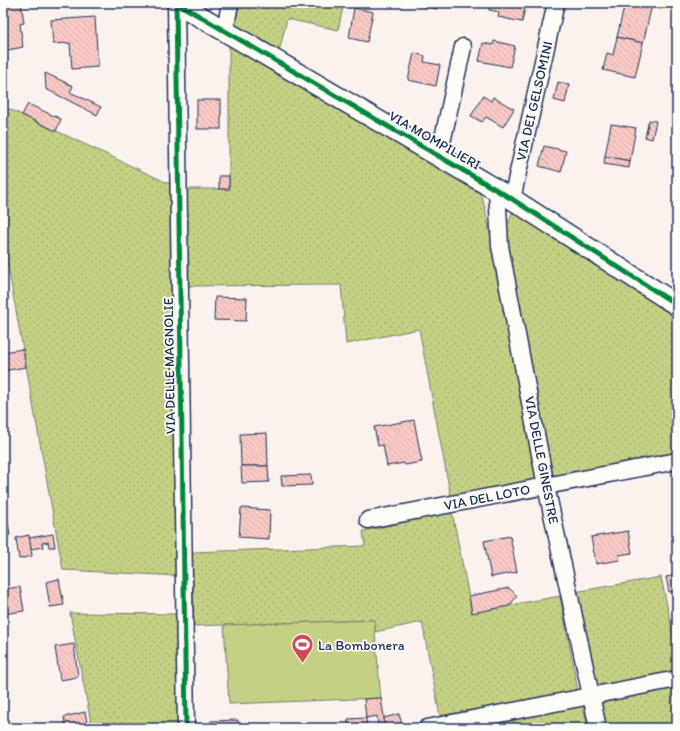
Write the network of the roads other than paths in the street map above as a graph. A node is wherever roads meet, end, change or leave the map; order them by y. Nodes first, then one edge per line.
1 (177, 3) edge
2 (230, 3) edge
3 (556, 3) edge
4 (225, 31) junction
5 (463, 47) dead end
6 (439, 156) junction
7 (504, 195) junction
8 (677, 305) edge
9 (677, 461) edge
10 (546, 486) junction
11 (368, 520) dead end
12 (677, 679) edge
13 (592, 695) junction
14 (186, 728) edge
15 (427, 728) edge
16 (598, 728) edge

1 - 4 street, VIA MOMPILIERI
1 - 14 street, VIA DELLE MAGNOLIE
2 - 4 street
3 - 7 street, VIA DEI GELSOMINI
4 - 6 street, VIA MOMPILIERI
5 - 6 street
6 - 7 street, VIA MOMPILIERI
7 - 8 street, VIA MOMPILIERI
7 - 10 street, VIA DELLE GINESTRE
9 - 10 street, VIA DEL LOTO
10 - 11 street, VIA DEL LOTO
10 - 13 street, VIA DELLE GINESTRE
12 - 13 street
13 - 15 street
13 - 16 street, VIA DELLE GINESTRE

